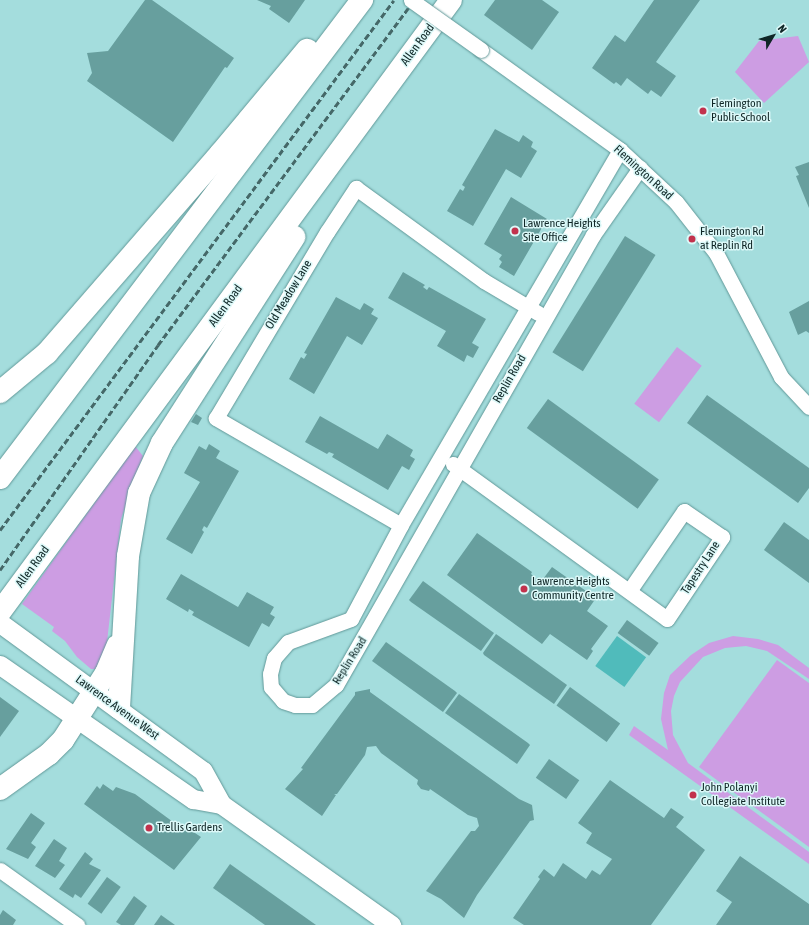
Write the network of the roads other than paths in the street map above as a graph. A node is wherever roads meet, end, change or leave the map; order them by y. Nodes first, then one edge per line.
1 (362, 0) edge
2 (411, 0) edge
3 (451, 0) edge
4 (342, 26) junction
5 (402, 67) junction
6 (620, 150) junction
7 (640, 168) junction
8 (529, 308) junction
9 (546, 318) junction
10 (0, 392) edge
11 (809, 407) edge
12 (443, 457) junction
13 (461, 469) junction
14 (0, 478) edge
15 (402, 525) junction
16 (629, 591) junction
17 (0, 612) edge
18 (0, 623) edge
19 (122, 632) junction
20 (0, 665) edge
21 (94, 691) junction
22 (119, 708) junction
23 (76, 720) junction
24 (0, 789) edge
25 (221, 804) junction
26 (0, 870) edge
27 (383, 923) edge
28 (77, 925) edge

1 - 4 highway
2 - 6 street, Flemington Road, bridge
3 - 5 highway, Allen Road
4 - 10 highway
4 - 14 highway
5 - 17 highway, Allen Road
5 - 19 highway
6 - 7 street, Flemington Road
6 - 8 street, Replin Road
7 - 9 street, Replin Road
7 - 11 street, Flemington Road
8 - 9 street, Old Meadow Lane
8 - 12 street, Replin Road
8 - 15 street, Old Meadow Lane
9 - 13 street, Replin Road
12 - 13 street, Tapestry Lane
12 - 15 street, Replin Road
13 - 15 street, Replin Road
13 - 16 street, Tapestry Lane
16 - 16 street, Tapestry Lane
18 - 21 main road, Lawrence Avenue West
19 - 21 highway
19 - 22 highway
20 - 23 main road, Lawrence Avenue West
21 - 22 main road, Lawrence Avenue West
21 - 23 highway
22 - 25 main road, Lawrence Avenue West
23 - 24 highway
23 - 25 main road, Lawrence Avenue West
25 - 27 main road, Lawrence Avenue West
26 - 28 street

